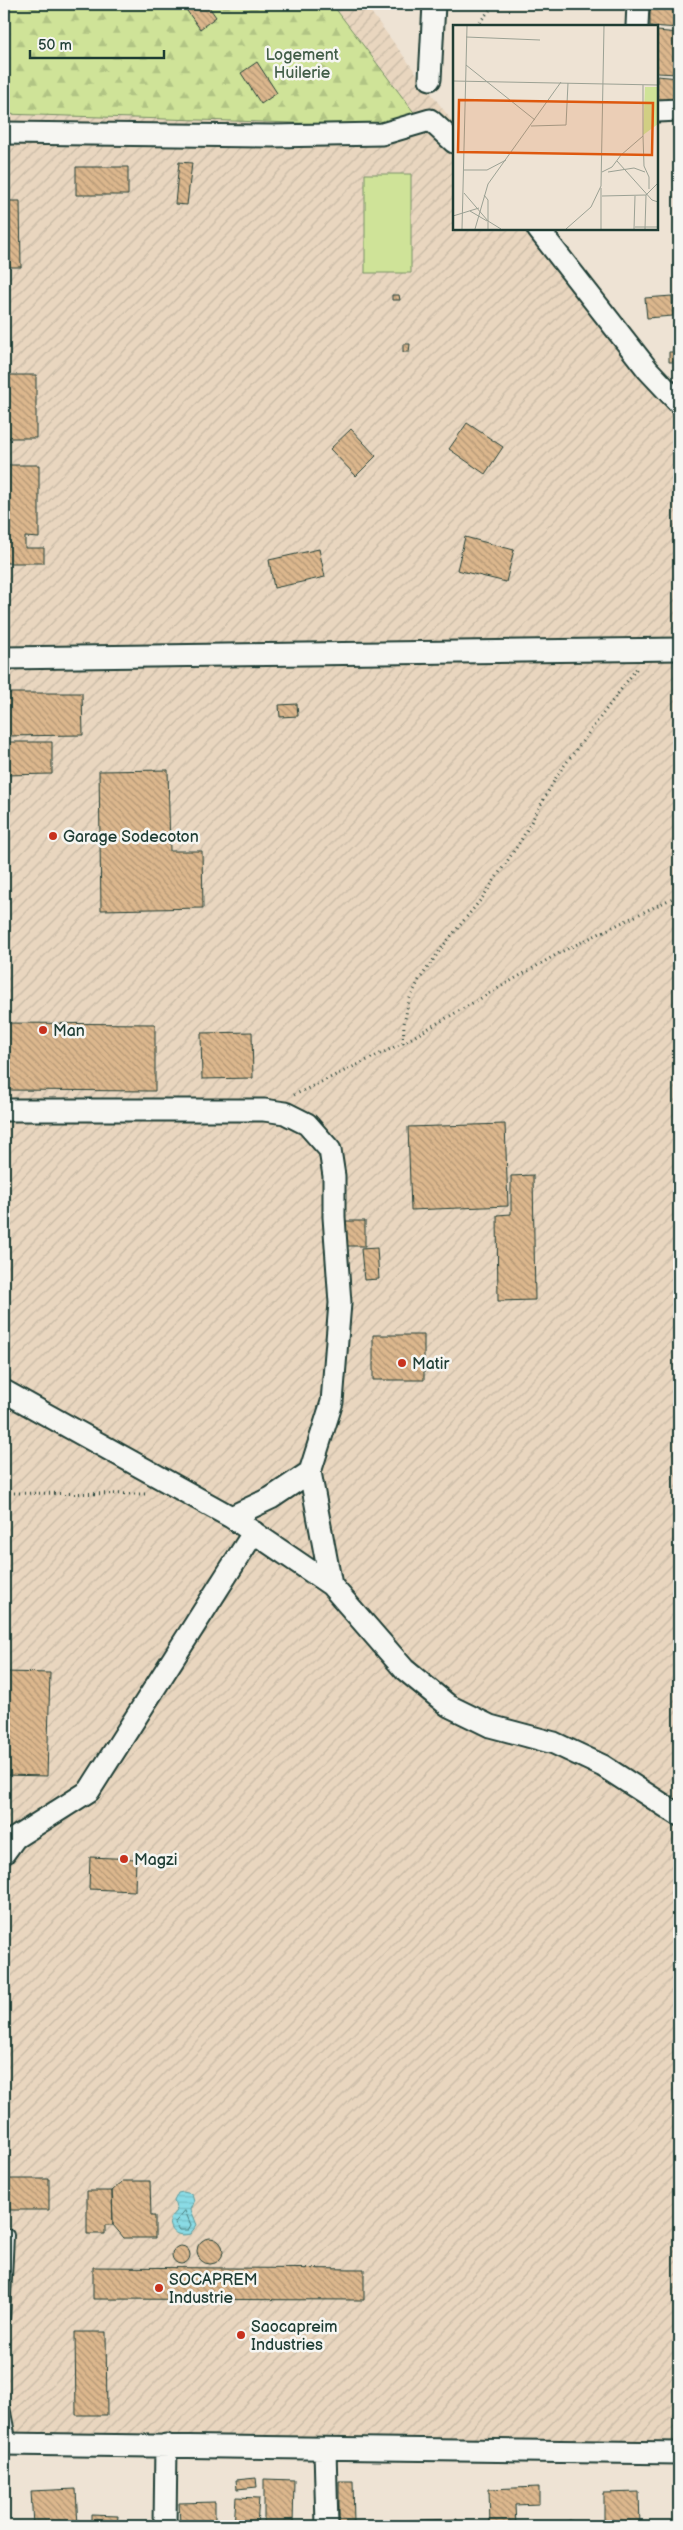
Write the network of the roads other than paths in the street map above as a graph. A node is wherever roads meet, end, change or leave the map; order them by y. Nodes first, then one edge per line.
1 (434, 4) edge
2 (638, 4) edge
3 (637, 25) edge
4 (430, 78) dead end
5 (658, 110) edge
6 (679, 110) edge
7 (453, 119) edge
8 (430, 120) junction
9 (4, 133) edge
10 (453, 141) edge
11 (539, 230) edge
12 (679, 403) edge
13 (679, 649) edge
14 (4, 658) edge
15 (4, 1110) edge
16 (4, 1392) edge
17 (310, 1472) junction
18 (231, 1517) junction
19 (254, 1532) junction
20 (332, 1585) junction
21 (679, 1815) edge
22 (4, 1853) edge
23 (8, 2235) dead end
24 (4, 2320) edge
25 (4, 2407) edge
26 (8, 2444) edge
27 (166, 2445) junction
28 (325, 2449) junction
29 (679, 2453) edge
30 (165, 2526) edge
31 (327, 2526) edge

1 - 4 street
2 - 3 street
5 - 6 street
7 - 8 street
8 - 9 street
8 - 10 street
11 - 12 street
13 - 14 street
15 - 17 street
16 - 18 street
17 - 18 street
17 - 20 street
18 - 19 street
19 - 20 street
19 - 22 street
20 - 21 street
23 - 24 lane
25 - 26 lane
26 - 27 street
27 - 28 street
27 - 30 street
28 - 29 street
28 - 31 street

